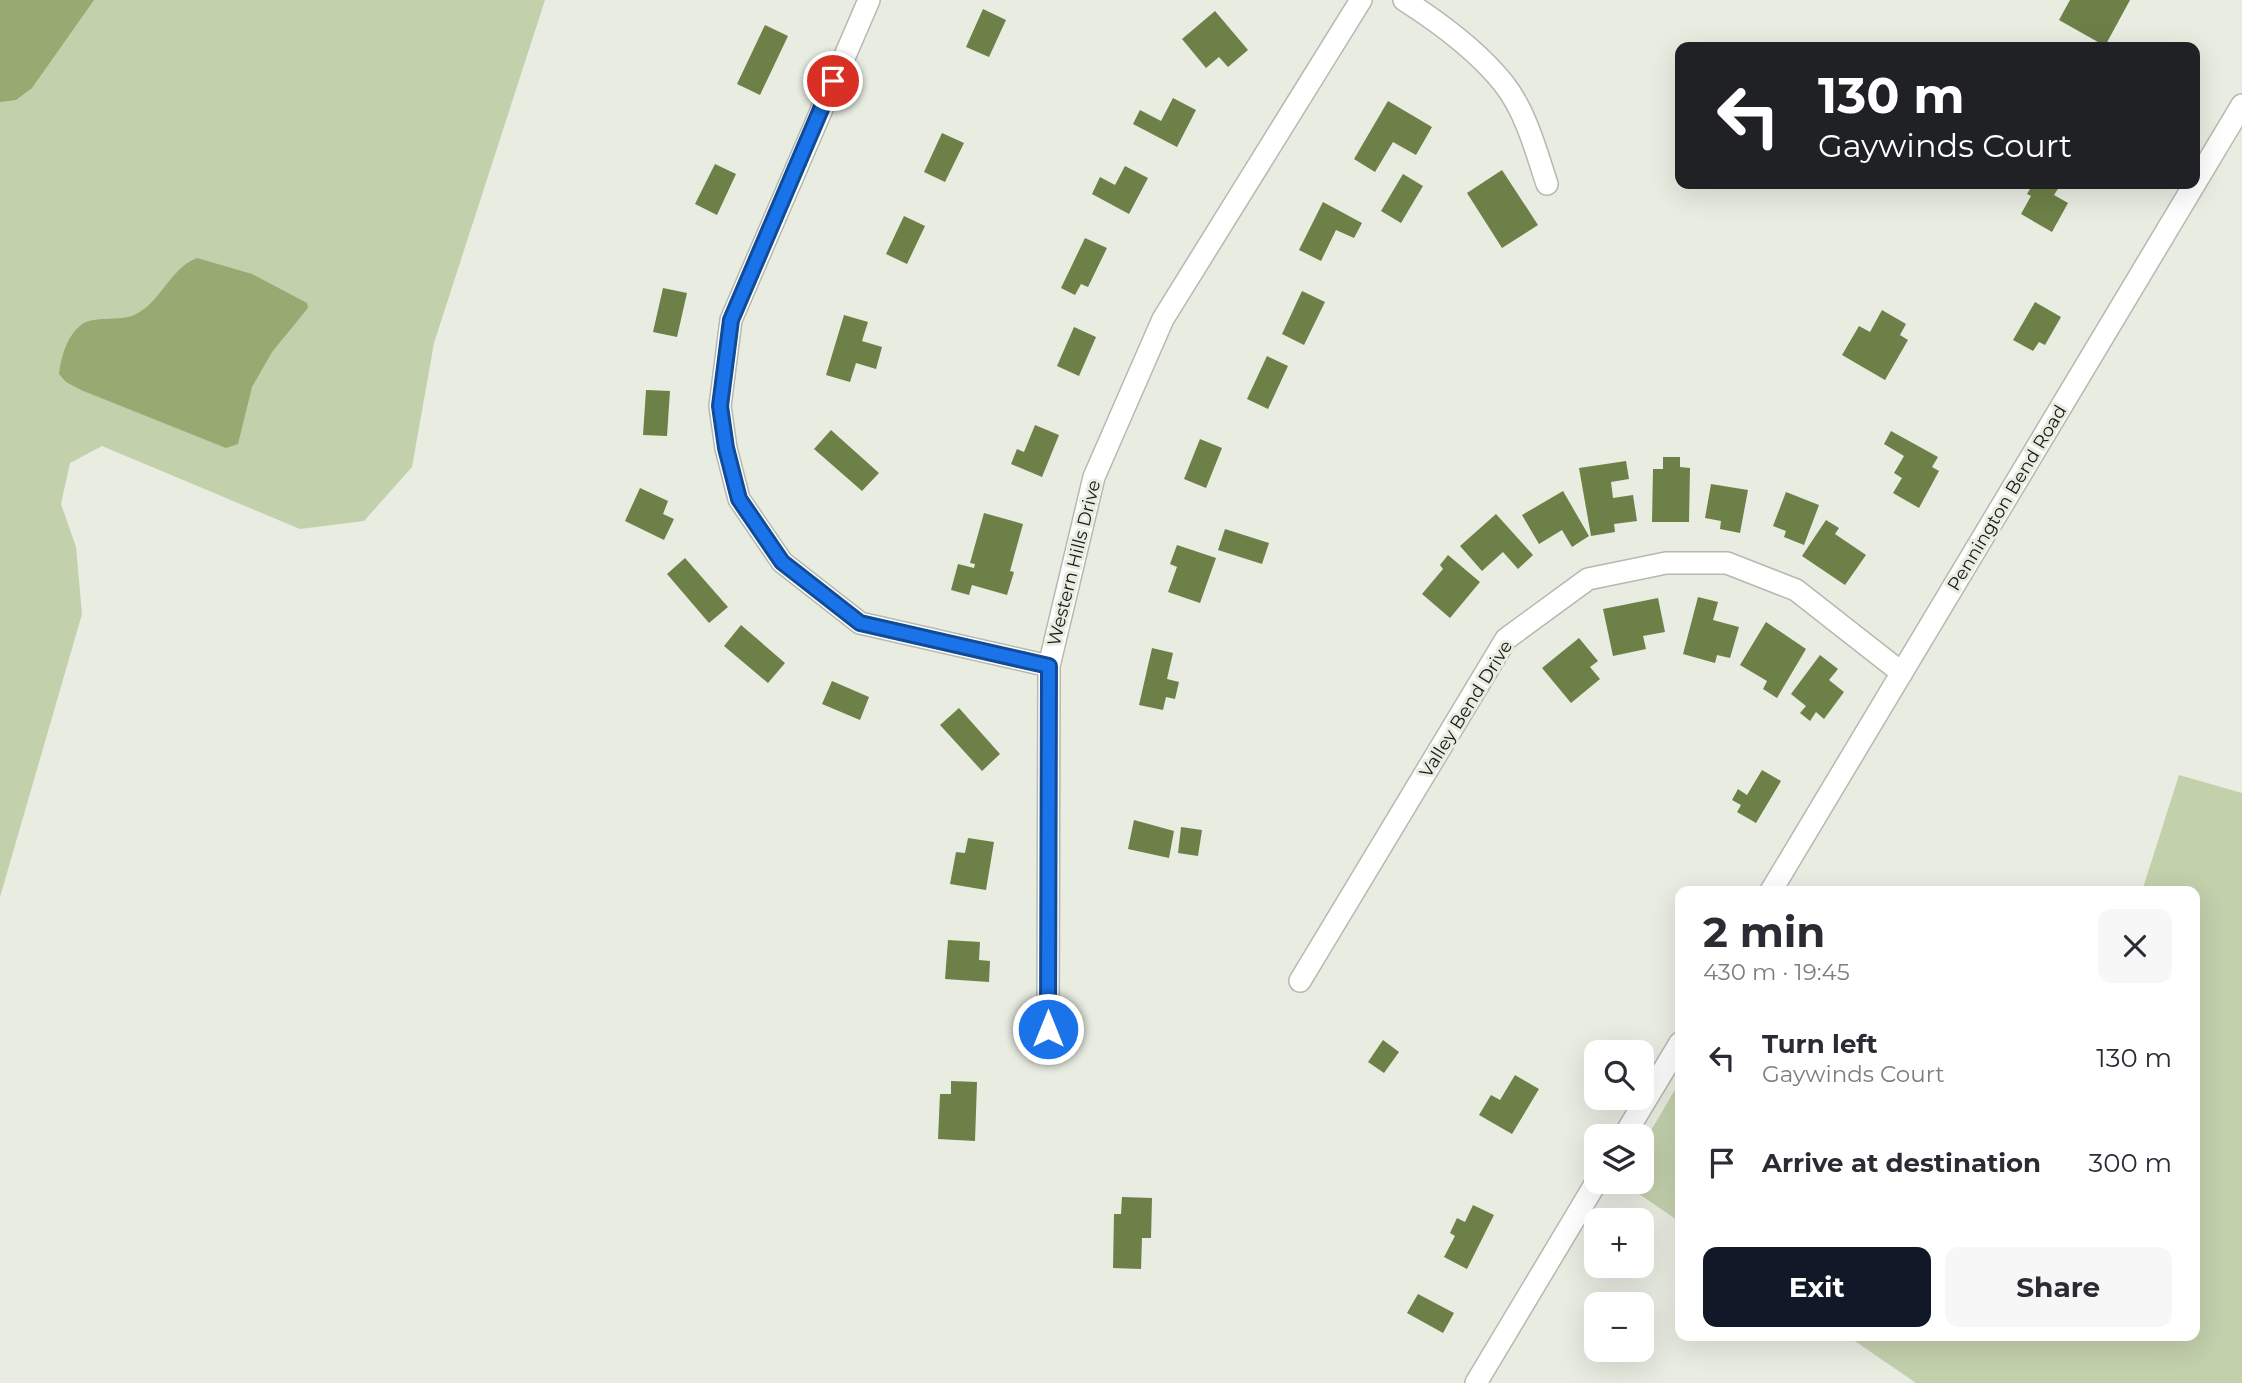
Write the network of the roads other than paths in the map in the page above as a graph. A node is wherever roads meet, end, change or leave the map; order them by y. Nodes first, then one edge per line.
1 (869, 0) edge
2 (1361, 0) edge
3 (1404, 0) edge
4 (2242, 105) edge
5 (2200, 175) edge
6 (1547, 184) dead end
7 (2192, 189) edge
8 (1049, 666) junction
9 (1902, 673) junction
10 (1774, 886) edge
11 (1300, 981) dead end
12 (1048, 1029) dead end
13 (1675, 1051) edge
14 (1632, 1124) edge
15 (1589, 1194) edge
16 (1476, 1383) edge

1 - 8 street
2 - 8 street, Western Hills Drive
3 - 6 street
4 - 5 street, Pennington Bend Road
7 - 9 street, Pennington Bend Road
8 - 12 street, Western Hills Drive
9 - 10 street, Pennington Bend Road
9 - 11 street, Valley Bend Drive
13 - 14 street
15 - 16 street

